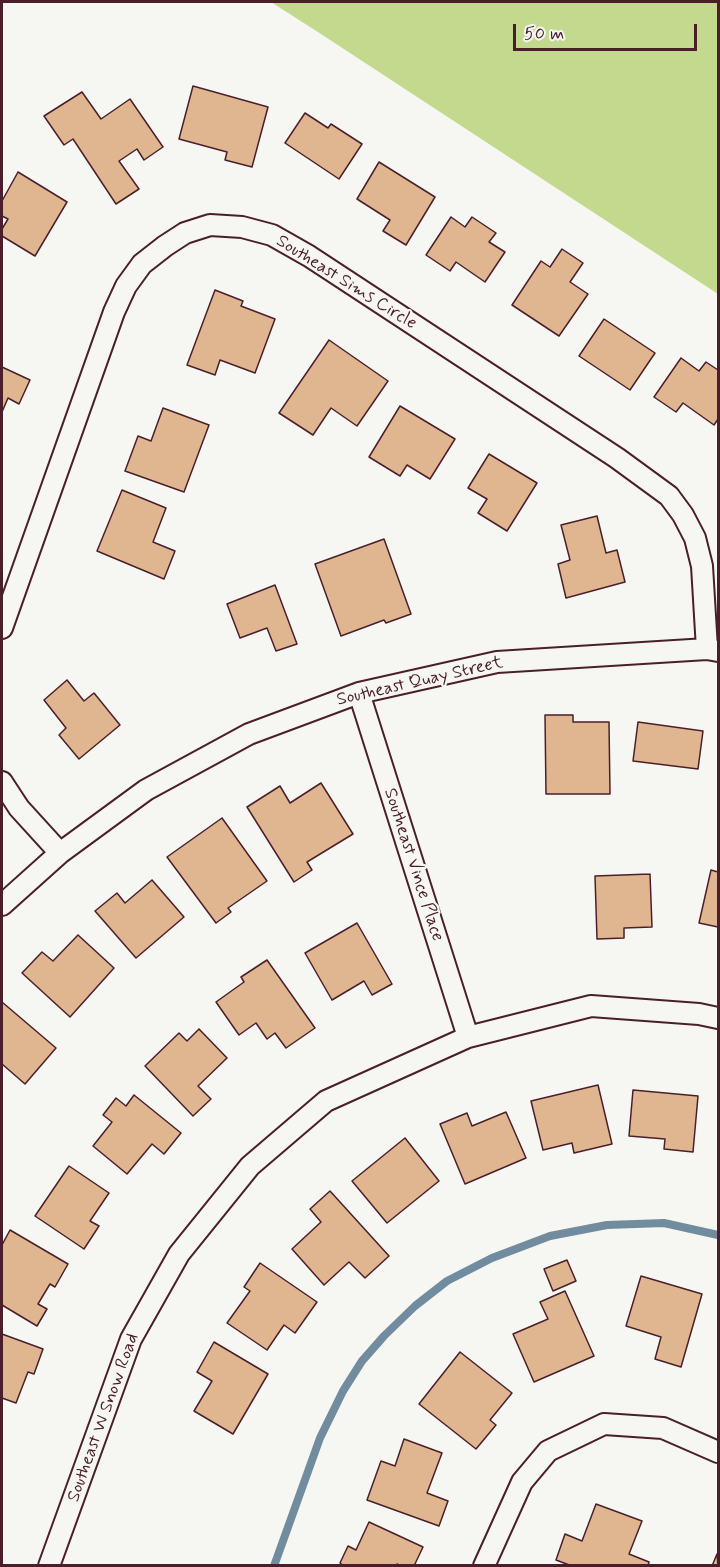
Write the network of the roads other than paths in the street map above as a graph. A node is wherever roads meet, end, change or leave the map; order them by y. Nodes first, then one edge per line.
1 (2, 628) edge
2 (713, 650) edge
3 (359, 693) junction
4 (2, 782) edge
5 (60, 853) junction
6 (2, 905) edge
7 (718, 1018) edge
8 (468, 1037) junction
9 (718, 1452) edge
10 (49, 1566) edge
11 (484, 1566) edge

1 - 2 street, Southeast Sims Circle
2 - 3 street, Southeast Quay Street
3 - 5 street, Southeast Quay Street
3 - 8 street, Southeast Vince Place
4 - 5 street
5 - 6 street, Southeast Quay Street
7 - 8 street, Southeast W Snow Road
8 - 10 street, Southeast W Snow Road
9 - 11 street

